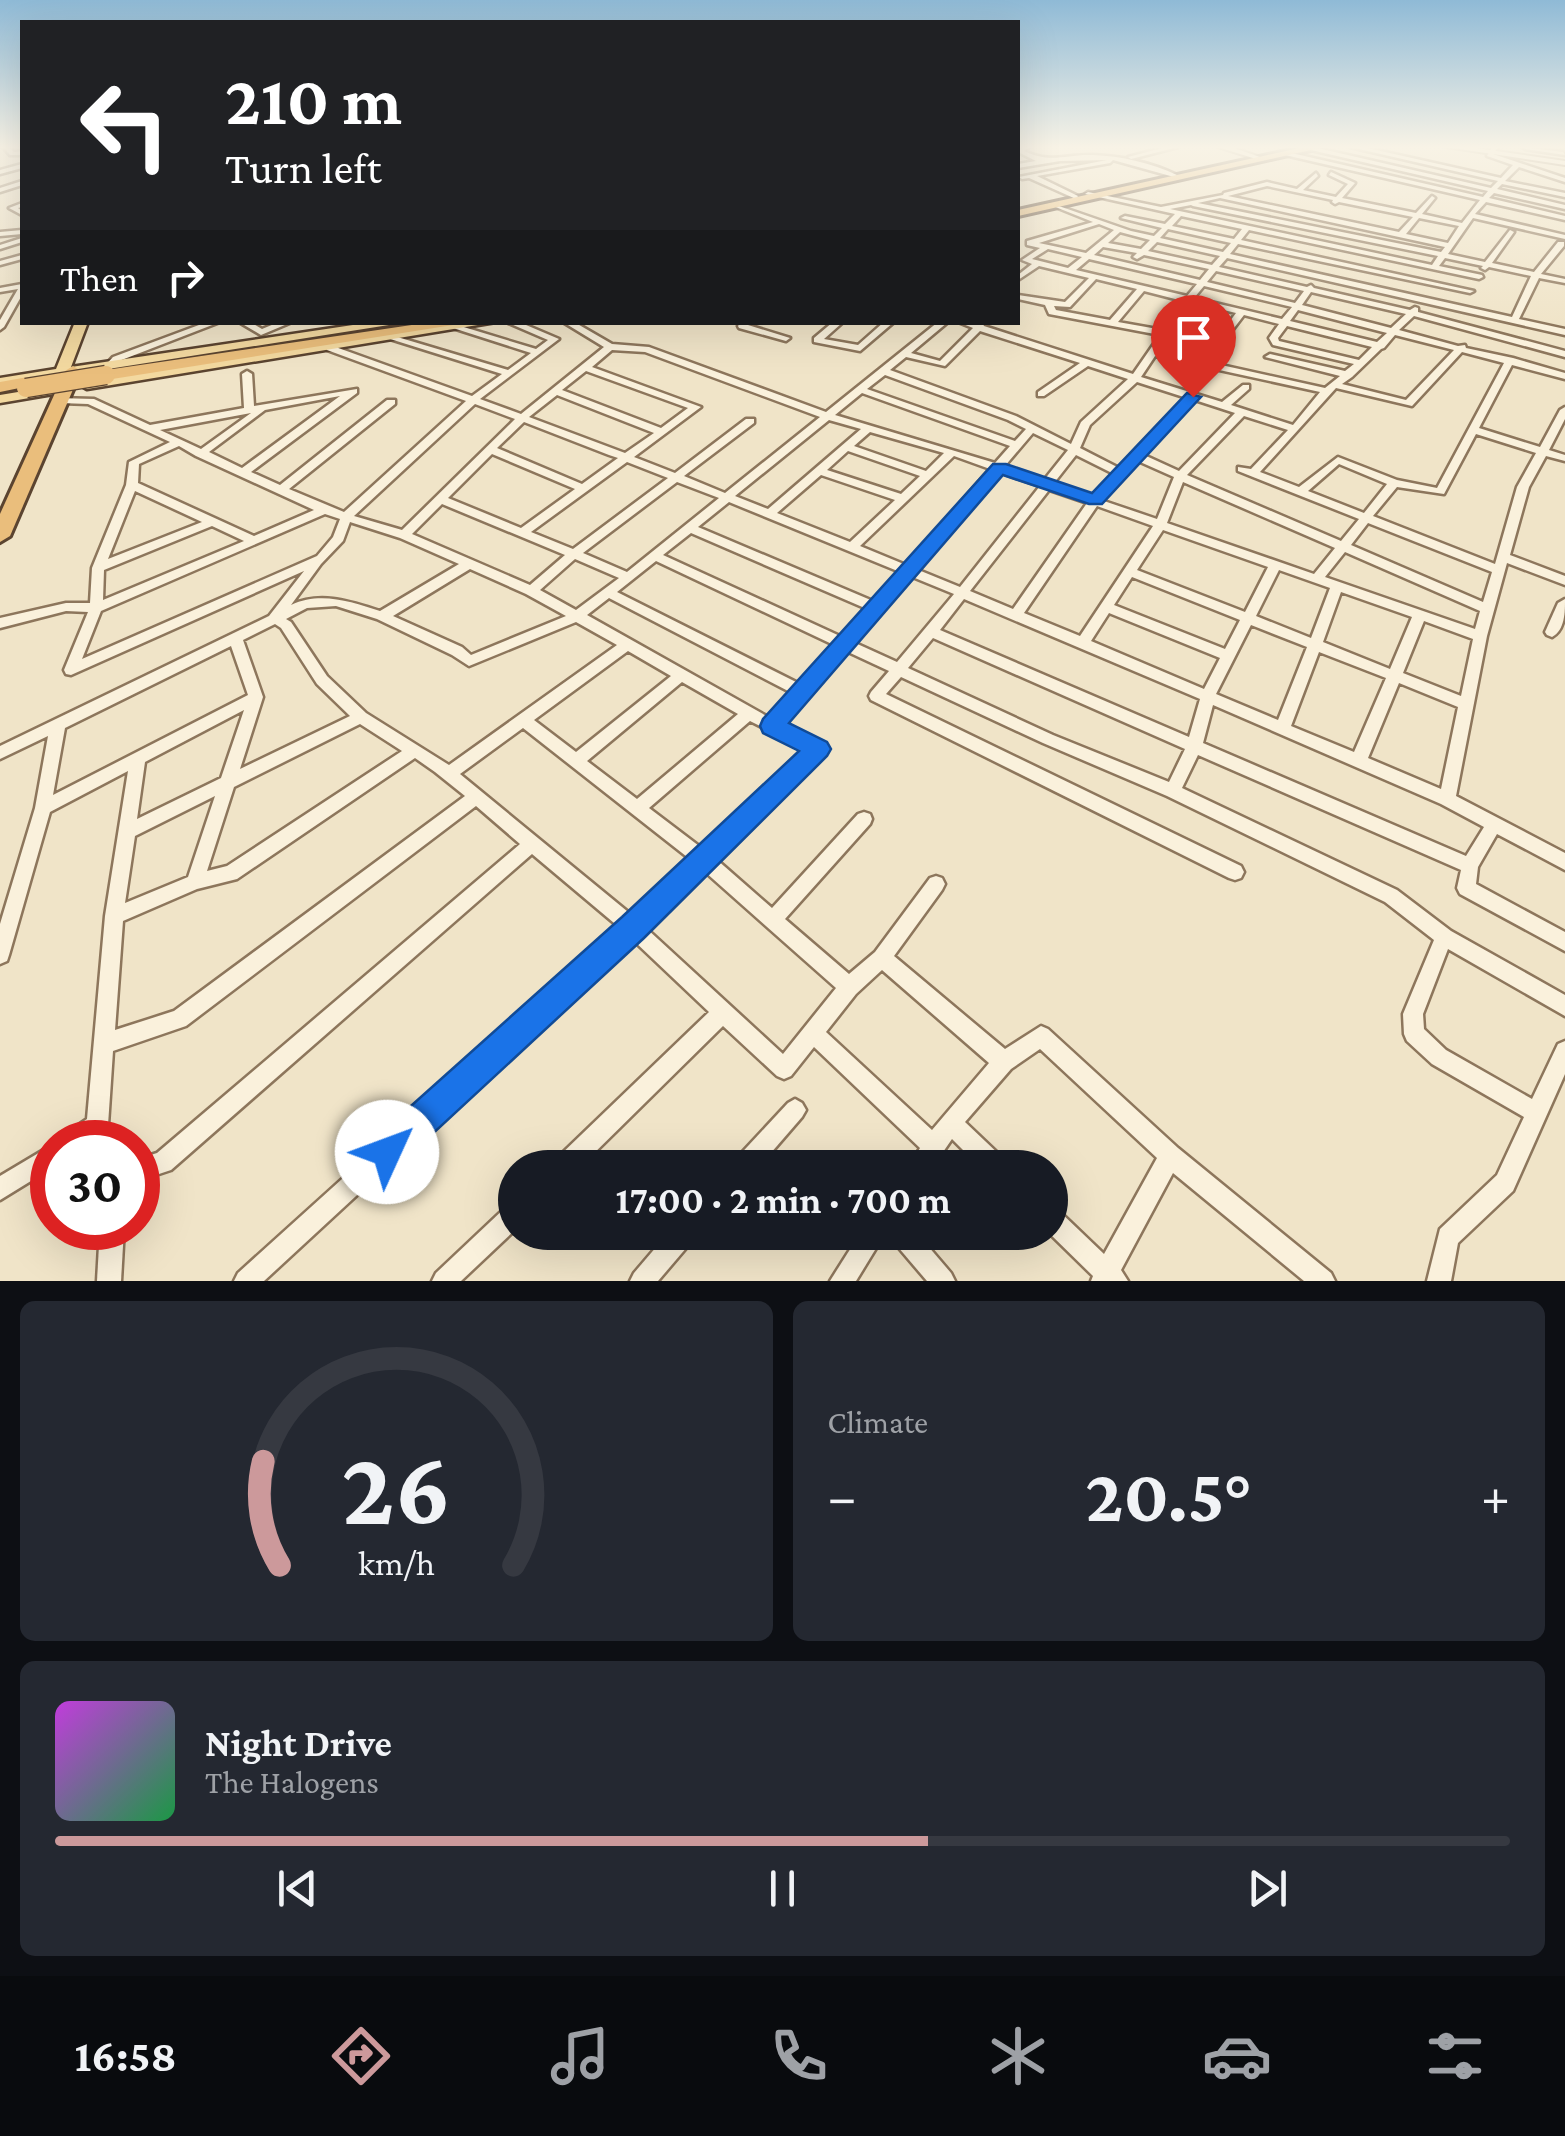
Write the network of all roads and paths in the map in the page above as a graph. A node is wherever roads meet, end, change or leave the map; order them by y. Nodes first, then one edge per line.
1 (1060, 207) edge
2 (1142, 207) edge
3 (1172, 207) edge
4 (1207, 207) edge
5 (1272, 207) edge
6 (1331, 207) edge
7 (1374, 207) edge
8 (1390, 207) edge
9 (1425, 207) edge
10 (1478, 207) edge
11 (1515, 207) edge
12 (1278, 208) joint
13 (1158, 210) junction
14 (1473, 212) junction
15 (1179, 214) junction
16 (1419, 215) junction
17 (1125, 218) junction
18 (1322, 218) junction
19 (1565, 218) edge
20 (1102, 223) junction
21 (1462, 224) junction
22 (1359, 226) junction
23 (1166, 227) junction
24 (1247, 228) junction
25 (1119, 229) junction
26 (1317, 229) junction
27 (1510, 232) dead end
28 (1341, 234) junction
29 (1401, 235) junction
30 (1564, 237) edge
31 (1152, 238) junction
32 (1308, 241) junction
33 (1237, 242) junction
34 (1102, 244) junction
35 (1046, 246) junction
36 (1448, 246) junction
37 (1335, 247) junction
38 (1142, 252) junction
39 (1226, 254) junction
40 (1443, 255) junction
41 (1088, 256) junction
42 (1329, 261) junction
43 (1547, 262) junction
44 (1038, 263) junction
45 (1487, 264) junction
46 (1128, 265) junction
47 (1565, 266) edge
48 (1214, 268) junction
49 (1434, 268) junction
50 (1069, 271) junction
51 (1536, 275) junction
52 (1020, 276) edge
53 (1320, 276) junction
54 (1094, 277) junction
55 (1479, 277) junction
56 (1112, 281) junction
57 (1565, 282) edge
58 (1202, 283) junction
59 (1142, 288) junction
60 (1308, 291) junction
61 (1470, 291) junction
62 (20, 292) edge
63 (1020, 297) edge
64 (1424, 298) junction
65 (1188, 300) junction
66 (1049, 303) junction
67 (1298, 306) junction
68 (1464, 307) junction
69 (1241, 313) junction
70 (1413, 313) junction
71 (1515, 319) junction
72 (1112, 324) junction
73 (1287, 324) junction
74 (169, 325) edge
75 (208, 325) edge
76 (248, 325) edge
77 (280, 325) edge
78 (354, 325) edge
79 (391, 325) edge
80 (417, 325) edge
81 (461, 325) edge
82 (518, 325) edge
83 (568, 325) edge
84 (571, 325) edge
85 (743, 325) edge
86 (836, 325) edge
87 (887, 325) edge
88 (940, 325) edge
89 (981, 325) edge
90 (0, 327) edge
91 (84, 327) edge
92 (1398, 329) junction
93 (1565, 332) edge
94 (1163, 334) junction
95 (391, 338) junction
96 (786, 338) dead end
97 (556, 339) junction
98 (164, 341) junction
99 (330, 341) junction
100 (610, 346) junction
101 (1381, 346) junction
102 (1462, 347) junction
103 (538, 352) junction
104 (1151, 352) junction
105 (904, 354) junction
106 (1565, 354) edge
107 (1270, 357) dead end
108 (1510, 360) junction
109 (1088, 362) junction
110 (1361, 363) junction
111 (584, 367) junction
112 (883, 371) junction
113 (104, 372) junction
114 (509, 373) junction
115 (247, 374) dead end
116 (1349, 375) junction
117 (1565, 376) edge
118 (66, 377) junction
119 (1134, 378) junction
120 (24, 383) junction
121 (1246, 387) dead end
122 (1332, 388) junction
123 (0, 390) edge
124 (861, 390) junction
125 (555, 391) junction
126 (1041, 394) dead end
127 (1193, 397) junction
128 (474, 399) junction
129 (392, 402) dead end
130 (267, 406) junction
131 (1224, 406) junction
132 (248, 410) junction
133 (1565, 410) edge
134 (1242, 412) junction
135 (827, 416) junction
136 (522, 418) junction
137 (750, 421) dead end
138 (151, 428) junction
139 (868, 428) junction
140 (1032, 428) junction
141 (1295, 429) junction
142 (1473, 430) junction
143 (662, 432) junction
144 (178, 443) junction
145 (1017, 445) junction
146 (847, 447) junction
147 (1540, 449) junction
148 (492, 450) junction
149 (1074, 450) junction
150 (952, 452) junction
151 (200, 454) junction
152 (1137, 456) junction
153 (626, 458) junction
154 (1565, 458) edge
155 (1000, 468) junction
156 (820, 471) junction
157 (1248, 471) joint
158 (242, 473) junction
159 (1121, 473) junction
160 (928, 475) junction
161 (1180, 476) junction
162 (674, 477) junction
163 (1394, 483) junction
164 (1048, 484) junction
165 (132, 486) junction
166 (581, 488) junction
167 (281, 490) junction
168 (1300, 492) junction
169 (724, 496) junction
170 (903, 499) junction
171 (442, 500) junction
172 (1096, 500) junction
173 (4, 506) edge
174 (324, 510) junction
175 (768, 514) junction
176 (346, 517) junction
177 (1366, 518) junction
178 (212, 522) junction
179 (1162, 522) junction
180 (688, 527) junction
181 (524, 530) junction
182 (404, 535) junction
183 (0, 536) edge
184 (254, 541) junction
185 (852, 548) junction
186 (1341, 549) junction
187 (574, 554) junction
188 (653, 555) junction
189 (321, 559) junction
190 (1500, 563) junction
191 (469, 564) junction
192 (1276, 564) junction
193 (98, 568) junction
194 (909, 572) junction
195 (1130, 572) junction
196 (628, 578) junction
197 (1317, 578) junction
198 (1565, 581) edge
199 (1336, 586) junction
200 (530, 591) junction
201 (962, 593) junction
202 (611, 594) junction
203 (1565, 602) edge
204 (1106, 607) junction
205 (96, 608) junction
206 (877, 608) junction
207 (1487, 609) junction
208 (1420, 614) junction
209 (1016, 615) junction
210 (382, 616) junction
211 (578, 616) junction
212 (275, 617) junction
213 (1248, 618) junction
214 (0, 623) edge
215 (932, 632) junction
216 (1552, 632) dead end
217 (1480, 636) junction
218 (235, 638) junction
219 (1083, 642) junction
220 (628, 644) junction
221 (844, 646) junction
222 (1317, 646) junction
223 (1228, 656) junction
224 (896, 669) junction
225 (1394, 676) junction
226 (679, 677) junction
227 (804, 692) junction
228 (1208, 696) junction
229 (256, 697) junction
230 (1466, 704) junction
231 (749, 713) junction
232 (360, 717) junction
233 (522, 719) junction
234 (58, 725) junction
235 (772, 726) junction
236 (1283, 728) junction
237 (1194, 744) junction
238 (414, 751) junction
239 (0, 753) edge
240 (138, 759) junction
241 (577, 760) junction
242 (1358, 760) junction
243 (448, 774) junction
244 (224, 788) junction
245 (1173, 791) junction
246 (476, 797) junction
247 (1447, 798) junction
248 (43, 808) junction
249 (638, 808) junction
250 (864, 819) dead end
251 (1494, 824) junction
252 (130, 830) junction
253 (532, 844) junction
254 (704, 860) junction
255 (1565, 862) edge
256 (1470, 866) junction
257 (1235, 872) dead end
258 (195, 882) junction
259 (936, 884) dead end
260 (114, 916) junction
261 (772, 920) junction
262 (633, 928) junction
263 (1444, 937) junction
264 (1565, 942) edge
265 (0, 955) edge
266 (882, 958) junction
267 (850, 987) junction
268 (1565, 1006) edge
269 (724, 1012) junction
270 (813, 1033) junction
271 (106, 1043) junction
272 (1565, 1051) edge
273 (1004, 1062) junction
274 (795, 1110) dead end
275 (1537, 1113) junction
276 (101, 1120) edge
277 (950, 1123) junction
278 (934, 1146) junction
279 (582, 1150) edge
280 (760, 1150) edge
281 (931, 1150) edge
282 (978, 1150) edge
283 (1170, 1156) junction
284 (160, 1163) edge
285 (30, 1170) edge
286 (0, 1189) edge
287 (498, 1230) edge
288 (1068, 1236) edge
289 (111, 1250) edge
290 (669, 1250) edge
291 (863, 1250) edge
292 (916, 1250) edge
293 (1109, 1278) edge
294 (109, 1281) edge
295 (246, 1281) edge
296 (444, 1281) edge
297 (642, 1281) edge
298 (842, 1281) edge
299 (943, 1281) edge
300 (1324, 1281) edge
301 (1440, 1281) edge

1 - 20 street
2 - 13 street
3 - 13 street
4 - 26 street
5 - 12 street
6 - 18 street
7 - 22 street
8 - 16 street
9 - 16 street
10 - 14 street
11 - 19 street
12 - 18 street
13 - 15 street
13 - 17 street
14 - 21 street
14 - 30 street
15 - 23 street
15 - 24 street
16 - 21 street
16 - 29 street
17 - 20 street
17 - 23 street
18 - 22 street
20 - 25 street
20 - 35 street
21 - 36 street
22 - 29 street
23 - 31 street
23 - 33 street
24 - 32 street
24 - 33 street
25 - 31 street
25 - 34 street
26 - 28 street
26 - 32 street
27 - 45 street
28 - 37 street
28 - 40 street
29 - 36 street
30 - 43 street
31 - 38 street
31 - 39 street
32 - 37 street
33 - 39 street
33 - 42 street
34 - 38 street
34 - 41 street
35 - 41 street
35 - 44 street
36 - 40 street
37 - 42 street
37 - 49 street
38 - 46 street
38 - 48 street
39 - 48 street
39 - 53 street
40 - 45 street
40 - 49 street
41 - 46 street
41 - 50 street
42 - 53 street
42 - 61 street
43 - 47 street
43 - 51 street
44 - 50 street
44 - 52 street
45 - 51 street
45 - 55 street
46 - 56 street
46 - 58 street
48 - 58 street
48 - 60 street
49 - 55 street
50 - 54 street
51 - 57 street
51 - 71 street
53 - 60 street
53 - 64 street
54 - 56 street
54 - 66 street
55 - 61 street
56 - 59 street
58 - 65 street
58 - 67 street
59 - 65 street
59 - 72 street
60 - 67 street
60 - 70 street
61 - 68 street
62 - 90 street
63 - 66 street
64 - 68 street
64 - 70 street
65 - 69 street
65 - 94 street
66 - 72 street
67 - 73 street
67 - 92 street
68 - 71 street
69 - 73 street
69 - 94 street
70 - 92 street
70 - 106 street
71 - 93 street
72 - 94 street
73 - 101 street
73 - 110 street
74 - 98 street
75 - 98 street
76 - 77 street
78 - 99 street
79 - 99 main road
80 - 113 highway
81 - 95 main road
81 - 103 street
81 - 113 highway
82 - 97 street
83 - 97 street
84 - 100 street
85 - 96 street
86 - 87 street
88 - 105 street
89 - 105 street
89 - 109 street
91 - 118 main road
92 - 101 street
92 - 102 street
94 - 104 street
95 - 99 main road
95 - 114 street
97 - 103 street
98 - 113 street
99 - 113 main road
99 - 113 main road
99 - 128 street
100 - 111 street
100 - 135 street
101 - 110 street
102 - 108 street
102 - 122 street
103 - 114 street
104 - 119 street
104 - 122 street
105 - 112 street
107 - 116 street
108 - 117 street
108 - 142 street
109 - 119 street
109 - 126 street
110 - 116 street
111 - 125 street
111 - 143 street
112 - 124 street
112 - 140 street
113 - 118 main road
113 - 118 main road
113 - 120 highway, bridge
114 - 128 street
115 - 132 street
116 - 122 street
118 - 120 main road
118 - 123 main road
118 - 138 street
118 - 173 highway
119 - 127 street
119 - 149 street
120 - 123 highway
121 - 131 street
122 - 141 street
124 - 135 street
124 - 145 street
125 - 136 street
125 - 143 street
127 - 131 street
127 - 152 street
128 - 136 street
128 - 176 street
129 - 167 street
130 - 132 street
130 - 151 street
130 - 158 street
131 - 134 street
132 - 138 street
133 - 147 street
134 - 141 street
134 - 161 street
135 - 139 street
135 - 169 street
136 - 148 street
136 - 153 street
137 - 162 street
138 - 144 street
139 - 146 street
139 - 150 street
140 - 145 street
140 - 149 street
141 - 157 street
142 - 147 street
142 - 163 street
143 - 153 street
144 - 151 street
144 - 165 street
145 - 155 street
146 - 156 street
146 - 160 street
147 - 154 street
147 - 190 street
148 - 166 street
148 - 171 street
149 - 159 street
149 - 164 street
150 - 155 street
150 - 160 street
151 - 158 street
152 - 159 street
152 - 161 street
153 - 162 street
153 - 166 street
155 - 164 street
155 - 194 street
156 - 170 street
156 - 175 street
157 - 168 street
158 - 167 street
159 - 172 street
160 - 170 street
161 - 179 street
161 - 186 street
162 - 169 street
162 - 187 street
163 - 168 street
163 - 177 street
164 - 172 street
164 - 201 street
165 - 178 street
165 - 193 street
166 - 181 street
167 - 174 street
168 - 177 street
169 - 175 street
169 - 180 street
170 - 185 street
171 - 181 street
171 - 182 street
172 - 179 street
172 - 209 street
173 - 183 highway
174 - 176 street
174 - 184 street
175 - 185 street
176 - 182 street
176 - 189 street
177 - 186 street
177 - 190 street
178 - 184 street
178 - 193 street
179 - 192 street
179 - 195 street
180 - 188 street
180 - 206 street
181 - 187 street
182 - 191 street
184 - 205 street
185 - 194 street
186 - 197 street
186 - 207 street
187 - 196 street
187 - 200 street
188 - 196 street
188 - 221 street
189 - 205 street
189 - 212 street
190 - 198 street
190 - 207 street
191 - 200 street
191 - 210 street
192 - 197 street
192 - 213 street
193 - 205 street
194 - 201 street
194 - 206 street
195 - 204 street
195 - 213 street
196 - 202 street
197 - 199 street
199 - 208 street
199 - 222 street
200 - 211 street
201 - 209 street
201 - 215 street
202 - 211 street
202 - 227 street
203 - 216 street
204 - 219 street
204 - 223 street
205 - 214 street
206 - 221 street
207 - 217 street
208 - 217 street
208 - 225 street
209 - 219 street
210 - 211 street
210 - 212 street
211 - 220 street
212 - 218 street
212 - 232 street
213 - 222 street
213 - 223 street
215 - 224 street
215 - 237 street
217 - 230 street
218 - 229 street
218 - 234 street
219 - 228 street
220 - 226 street
220 - 233 street
221 - 224 street
221 - 227 street
222 - 225 street
222 - 236 street
223 - 228 street
224 - 245 street
224 - 257 street
225 - 230 street
225 - 242 street
226 - 231 street
226 - 241 street
227 - 235 street
228 - 236 street
228 - 237 street
229 - 240 street
229 - 244 street
230 - 247 street
231 - 235 street
231 - 249 street
232 - 238 street
232 - 244 street
233 - 241 street
233 - 243 street
234 - 239 street
234 - 248 street
235 - 254 street
236 - 242 street
237 - 245 street
237 - 256 street
238 - 243 street
238 - 258 street
240 - 248 street
240 - 252 street
241 - 249 street
242 - 247 street
243 - 246 street
244 - 252 street
244 - 258 street
245 - 263 street
246 - 253 street
246 - 271 street
247 - 251 street
248 - 265 street
249 - 254 street
250 - 261 street
251 - 255 street
251 - 256 street
252 - 260 street
253 - 262 street
253 - 284 street
254 - 261 street
254 - 262 street
256 - 264 street
258 - 260 street
259 - 266 street
260 - 271 street
261 - 267 street
262 - 269 street
262 - 295 street
263 - 268 street
263 - 275 street
266 - 267 street
266 - 273 street
267 - 270 street
269 - 270 street
269 - 279 street
270 - 278 street
271 - 276 street
272 - 275 street
273 - 277 street
273 - 283 street
274 - 280 street
275 - 301 street
277 - 278 street
277 - 282 street
278 - 281 street
283 - 293 street
283 - 300 street
285 - 286 street
287 - 296 street
288 - 293 street
289 - 294 street
290 - 297 street
291 - 298 street
292 - 299 street

